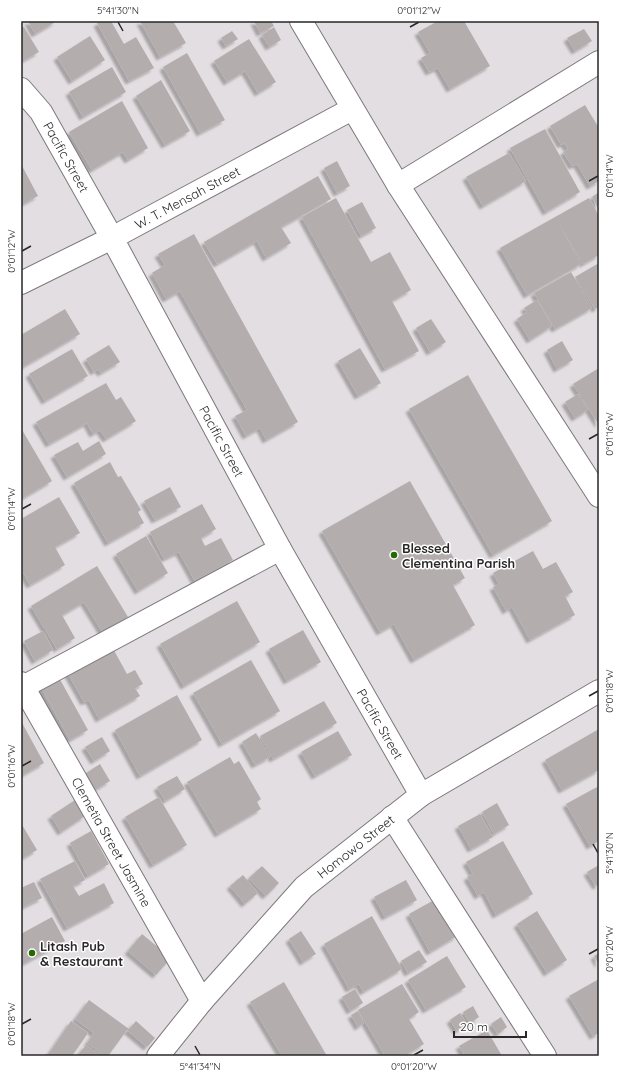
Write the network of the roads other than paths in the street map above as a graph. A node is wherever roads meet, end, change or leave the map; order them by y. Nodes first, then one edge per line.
1 (301, 21) edge
2 (599, 62) edge
3 (21, 89) edge
4 (352, 109) junction
5 (398, 185) junction
6 (112, 238) junction
7 (21, 283) edge
8 (599, 496) edge
9 (280, 549) junction
10 (22, 685) edge
11 (599, 691) edge
12 (421, 795) junction
13 (392, 818) junction
14 (202, 1001) junction
15 (158, 1056) edge
16 (545, 1056) edge

1 - 4 street
2 - 5 street
3 - 6 street, Pacific Street
4 - 5 street
4 - 6 street, W. T. Mensah Street
5 - 8 street
6 - 7 street, W. T. Mensah Street
6 - 9 street, Pacific Street
9 - 10 street
9 - 12 street, Pacific Street
10 - 14 street, Clemetia Street Jasmine
11 - 12 street, Homowo Street
12 - 13 street, Homowo Street
13 - 14 street, Homowo Street
13 - 16 street
14 - 15 street, Homowo Street

